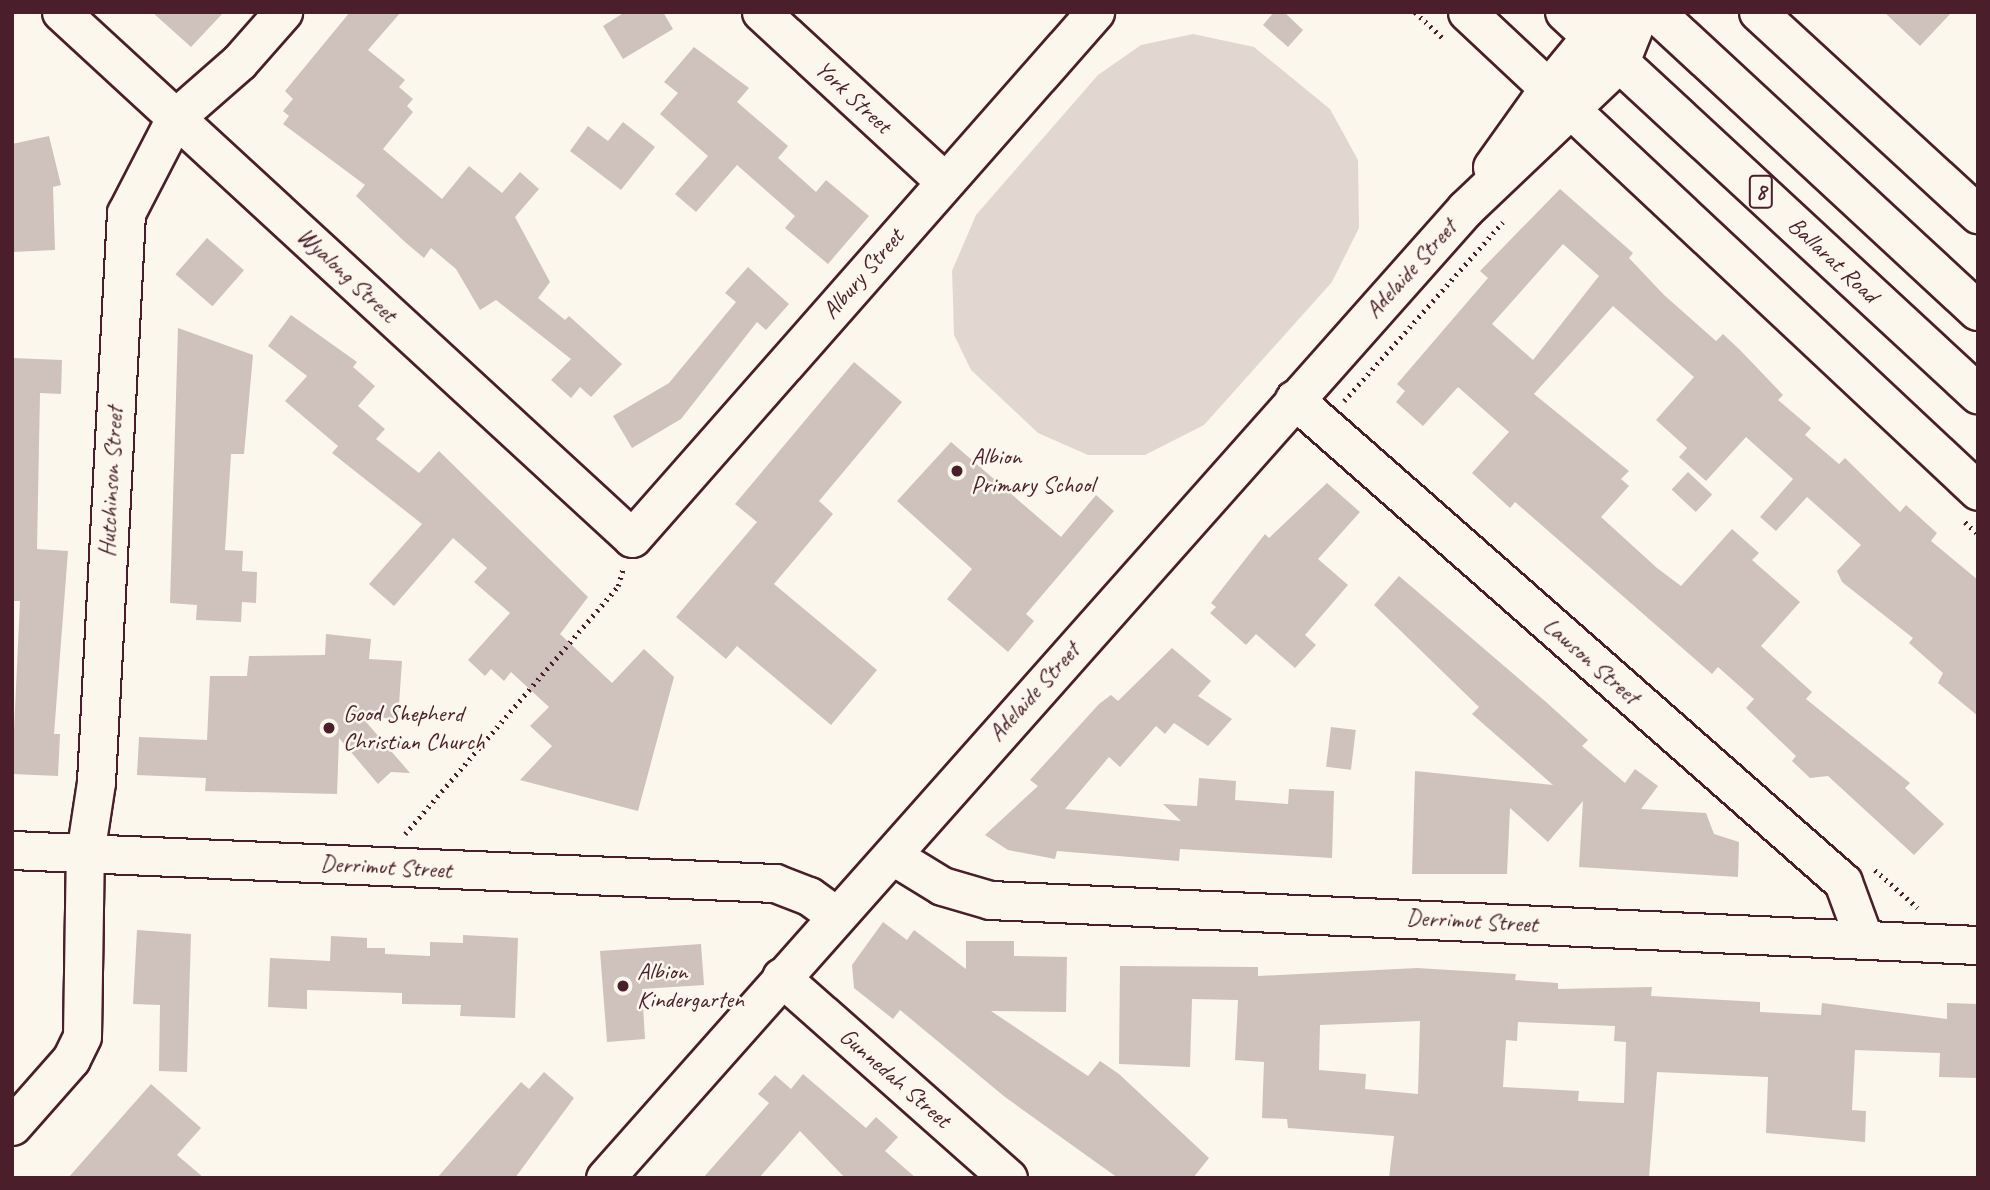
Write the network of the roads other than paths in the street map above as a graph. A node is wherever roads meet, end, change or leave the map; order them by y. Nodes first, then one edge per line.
1 (61, 12) edge
2 (284, 12) edge
3 (761, 12) edge
4 (1096, 12) edge
5 (1467, 12) edge
6 (1629, 12) edge
7 (1640, 12) edge
8 (1655, 12) edge
9 (1758, 12) edge
10 (1578, 24) edge
11 (1620, 62) junction
12 (1560, 100) junction
13 (184, 125) junction
14 (944, 181) junction
15 (1978, 214) edge
16 (1978, 311) edge
17 (1978, 394) edge
18 (1294, 399) junction
19 (1978, 491) edge
20 (632, 538) joint
21 (12, 850) edge
22 (93, 854) junction
23 (886, 864) junction
24 (827, 927) junction
25 (1864, 939) junction
26 (1978, 945) edge
27 (781, 977) junction
28 (12, 1126) edge
29 (605, 1178) edge
30 (1008, 1178) edge

1 - 13 street, Wyalong Street
2 - 13 street, Hutchinson Street
3 - 14 street, York Street
4 - 14 street, Albury Street
5 - 12 street
6 - 10 street, Adelaide Street
7 - 11 street, Adelaide Street
8 - 16 highway
9 - 15 street
10 - 11 highway, Ballarat Road / 8
10 - 12 street, Adelaide Street
11 - 12 street, Adelaide Street
11 - 17 highway, Ballarat Road / 8
12 - 18 street, Adelaide Street
12 - 19 street
13 - 20 street, Wyalong Street
13 - 22 street, Hutchinson Street
14 - 20 street, Albury Street
18 - 23 street, Adelaide Street
18 - 25 street, Lawson Street
21 - 22 street, Derrimut Street
22 - 24 street, Derrimut Street
22 - 28 street, Hutchinson Street
23 - 24 street, Adelaide Street
23 - 25 street, Derrimut Street
24 - 27 street, Adelaide Street
25 - 26 street, Derrimut Street
27 - 29 street, Adelaide Street
27 - 30 street, Gunnedah Street

